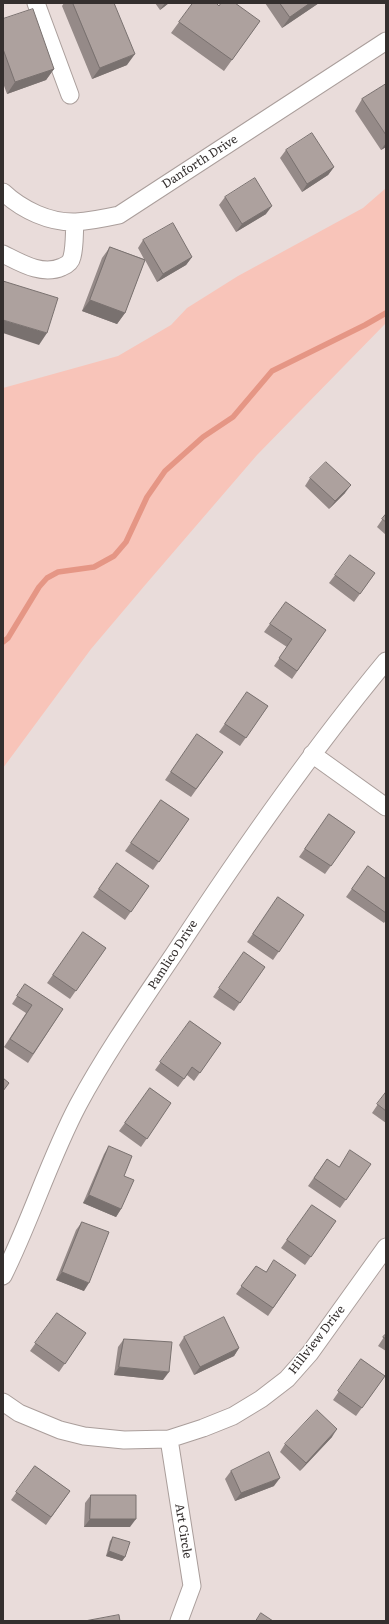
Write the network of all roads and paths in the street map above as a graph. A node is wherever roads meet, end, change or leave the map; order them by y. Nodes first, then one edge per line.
1 (36, 3) edge
2 (386, 41) edge
3 (70, 95) dead end
4 (3, 192) edge
5 (75, 222) junction
6 (3, 254) edge
7 (386, 661) edge
8 (312, 754) junction
9 (386, 807) edge
10 (386, 1247) edge
11 (3, 1276) edge
12 (3, 1402) edge
13 (168, 1439) junction
14 (179, 1621) edge

1 - 3 street
2 - 5 street, Danforth Drive
4 - 5 street, Danforth Drive
5 - 6 street
7 - 8 street, Pamlico Drive
8 - 9 street
8 - 11 street, Pamlico Drive
10 - 13 street, Hillview Drive
12 - 13 street, Hillview Drive
13 - 14 street, Art Circle

